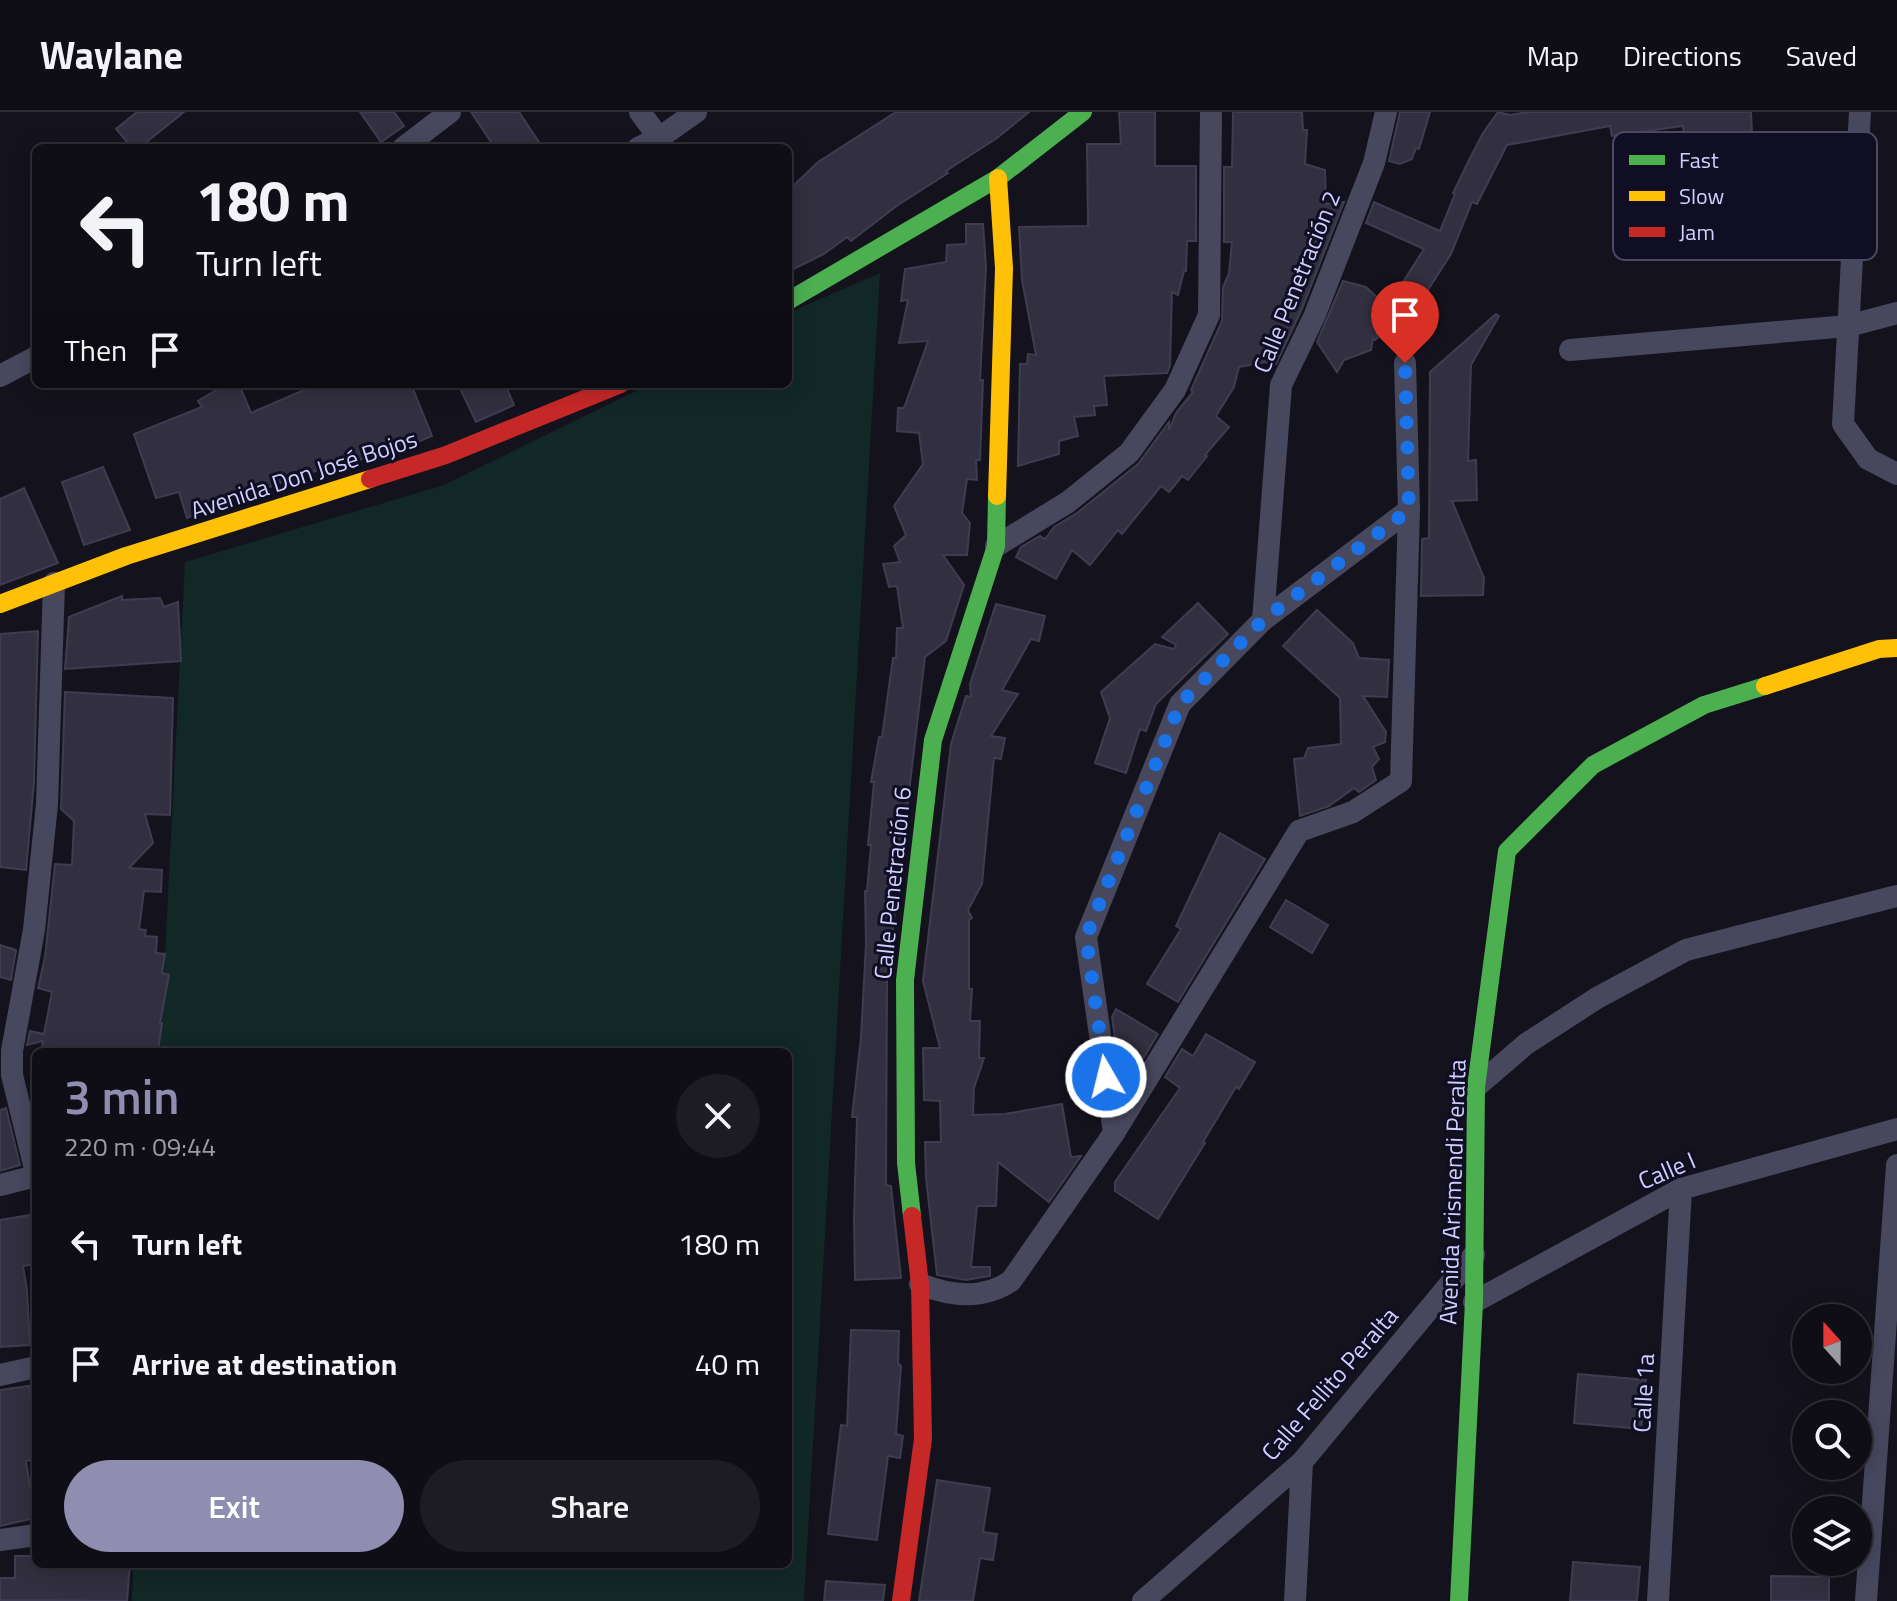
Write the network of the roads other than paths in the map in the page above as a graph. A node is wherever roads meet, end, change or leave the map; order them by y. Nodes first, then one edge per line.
1 (450, 112) edge
2 (640, 112) edge
3 (696, 112) edge
4 (1083, 112) edge
5 (1211, 112) edge
6 (1386, 112) edge
7 (1860, 112) edge
8 (1859, 132) edge
9 (660, 143) edge
10 (408, 144) edge
11 (998, 178) junction
12 (1852, 260) edge
13 (792, 299) edge
14 (1897, 313) edge
15 (1848, 326) junction
16 (1570, 350) dead end
17 (32, 359) edge
18 (1405, 363) dead end
19 (0, 376) edge
20 (611, 388) edge
21 (1897, 474) edge
22 (1409, 510) junction
23 (996, 546) junction
24 (54, 583) junction
25 (0, 604) edge
26 (1263, 620) junction
27 (1897, 648) edge
28 (1897, 896) edge
29 (1476, 1087) junction
30 (1897, 1129) edge
31 (1114, 1133) junction
32 (32, 1158) edge
33 (1897, 1165) edge
34 (32, 1175) edge
35 (0, 1185) edge
36 (1681, 1189) junction
37 (1474, 1255) junction
38 (920, 1284) junction
39 (1474, 1302) junction
40 (32, 1368) edge
41 (0, 1375) edge
42 (1302, 1462) junction
43 (32, 1536) edge
44 (0, 1540) edge
45 (901, 1601) edge
46 (1143, 1601) edge
47 (1295, 1601) edge
48 (1459, 1601) edge
49 (1658, 1601) edge
50 (1866, 1601) edge

1 - 10 street
2 - 9 street
3 - 9 street
4 - 11 street
5 - 23 street
6 - 26 street, Calle Penetración 2
7 - 8 street
11 - 13 street
11 - 23 street, Calle Penetración 6
12 - 15 street
14 - 15 street
15 - 16 street
15 - 21 street
17 - 19 street
18 - 22 street
20 - 24 street, Avenida Don José Bojos
22 - 26 street
22 - 31 street
23 - 38 street, Calle Penetración 6
24 - 25 street, Avenida Don José Bojos
24 - 32 street
26 - 31 street
27 - 29 street, Avenida Arismendi Peralta
28 - 29 street
29 - 37 street, Avenida Arismendi Peralta
30 - 36 street, Calle I
31 - 38 street
33 - 50 street
34 - 35 street
36 - 39 street, Calle I
36 - 49 street, Calle 1a
37 - 39 street, Avenida Arismendi Peralta
37 - 42 street, Calle Fellito Peralta
38 - 45 street, Calle Penetración 6
39 - 48 street, Avenida Arismendi Peralta
40 - 41 street
42 - 46 street, Calle Fellito Peralta
42 - 47 street
43 - 44 street

